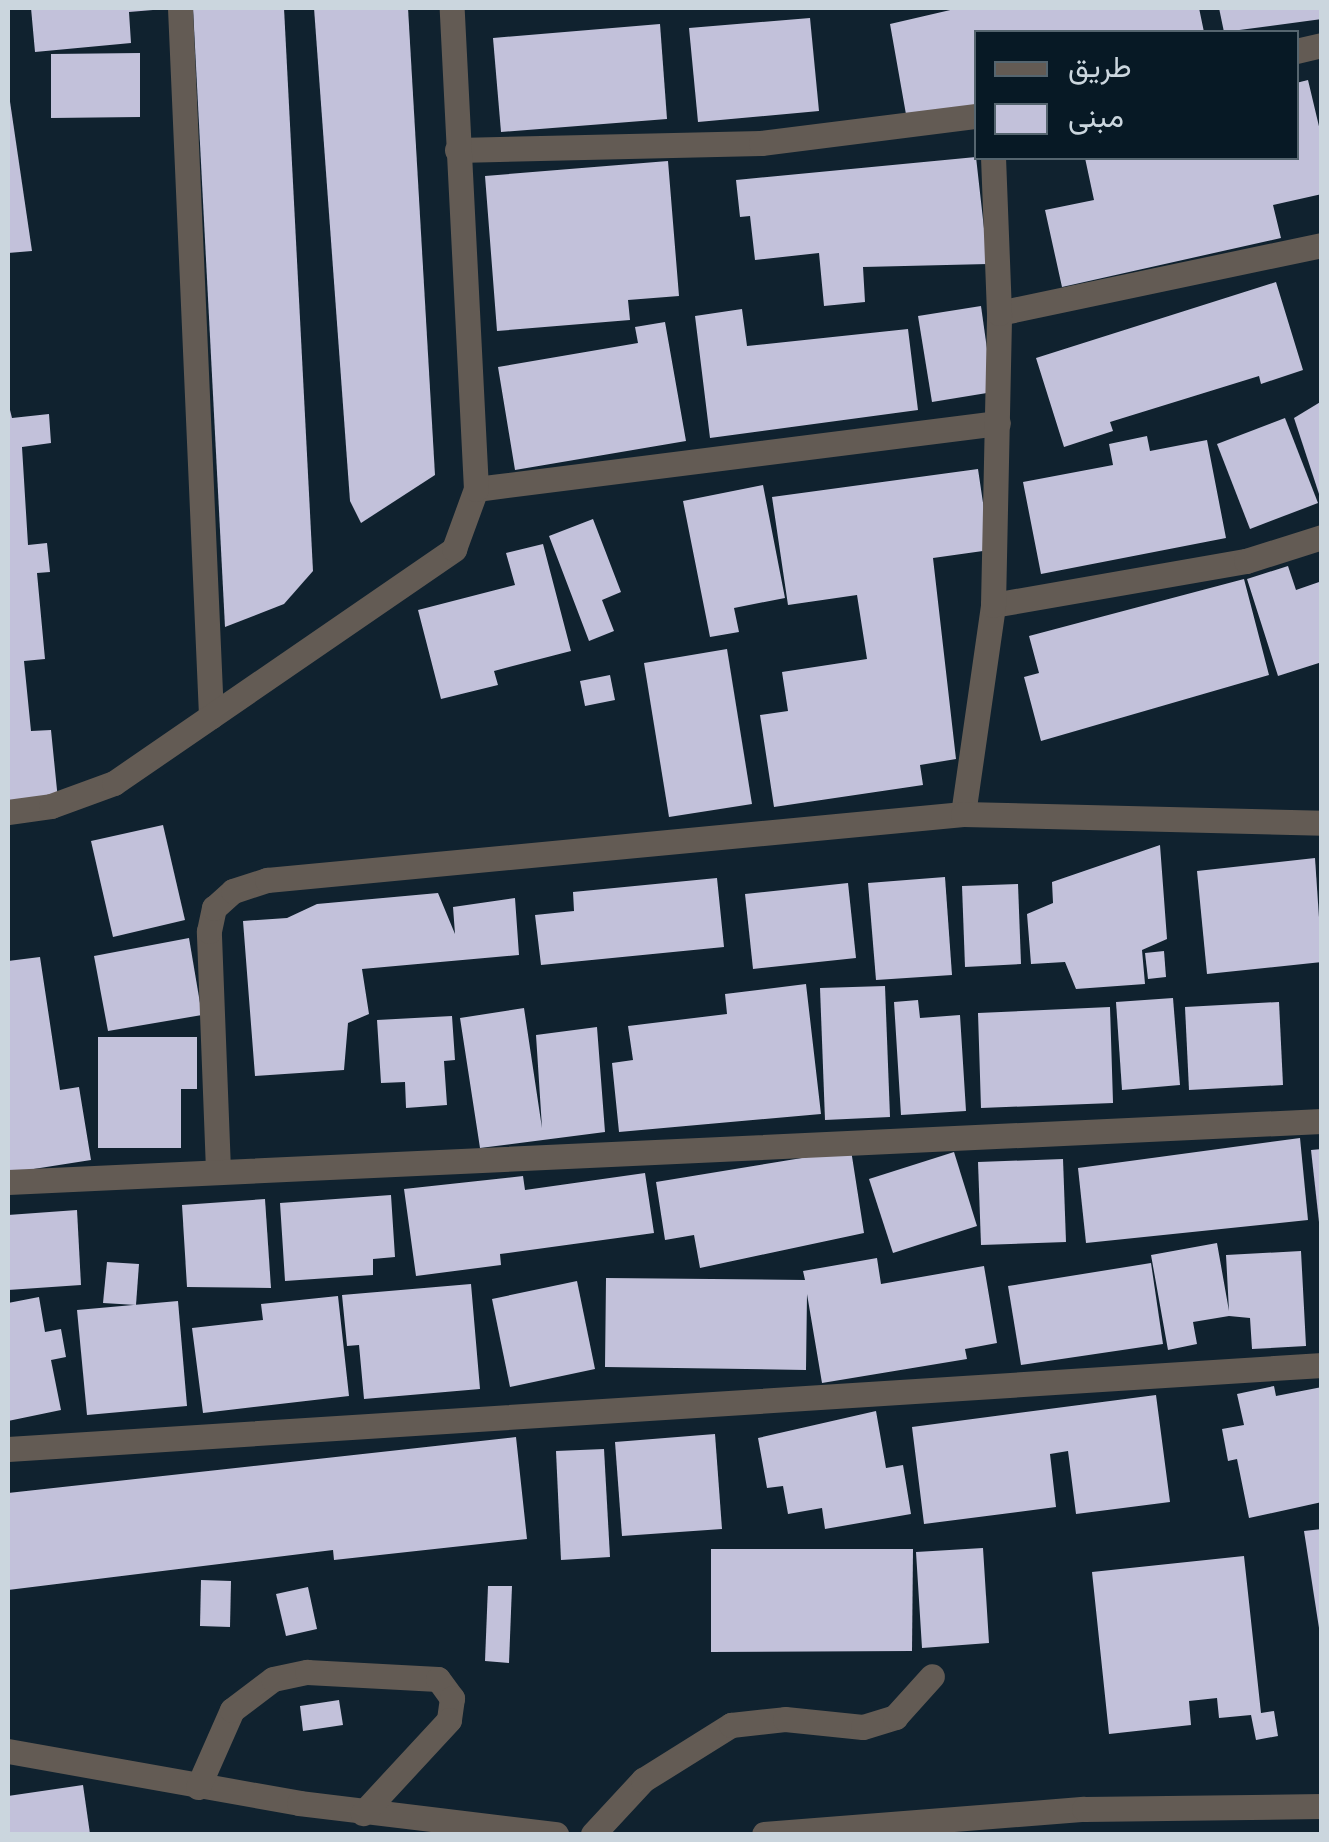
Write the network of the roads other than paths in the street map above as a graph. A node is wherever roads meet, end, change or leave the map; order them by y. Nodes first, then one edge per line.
1 (180, 8) edge
2 (452, 8) edge
3 (974, 116) edge
4 (458, 150) junction
5 (993, 160) edge
6 (1322, 245) edge
7 (999, 313) junction
8 (998, 422) junction
9 (476, 489) junction
10 (1322, 537) edge
11 (993, 605) junction
12 (211, 716) junction
13 (8, 812) edge
14 (963, 814) junction
15 (1322, 823) edge
16 (1322, 1121) edge
17 (218, 1170) junction
18 (8, 1182) edge
19 (1322, 1365) edge
20 (8, 1449) edge
21 (932, 1676) dead end
22 (8, 1750) edge
23 (198, 1787) junction
24 (1322, 1806) edge
25 (362, 1813) junction
26 (556, 1834) edge
27 (593, 1834) edge
28 (764, 1834) edge

1 - 12 street
2 - 4 street
3 - 4 street
4 - 9 street
5 - 7 street
6 - 7 street
7 - 8 street
8 - 9 street
8 - 11 street
9 - 12 street
10 - 11 street
11 - 14 street
12 - 13 street
14 - 15 street
14 - 17 street
16 - 17 street
17 - 18 street
19 - 20 street
21 - 27 street
22 - 23 street
23 - 25 street
23 - 25 street
24 - 28 street
25 - 26 street

